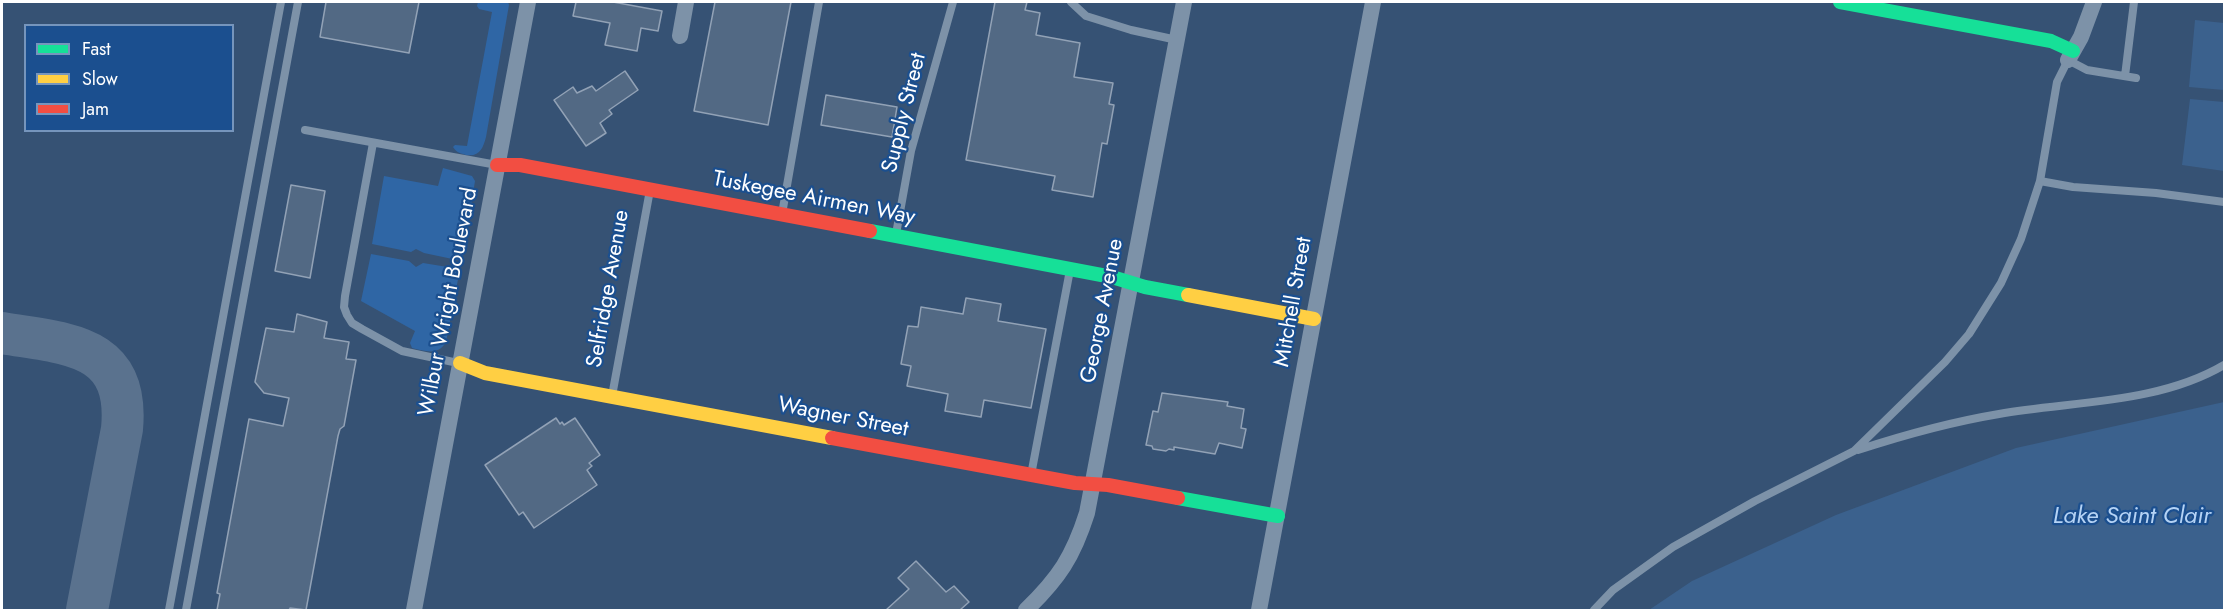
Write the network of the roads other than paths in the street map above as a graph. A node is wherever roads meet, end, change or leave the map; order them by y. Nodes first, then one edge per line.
1 (281, 2) edge
2 (298, 2) edge
3 (528, 2) edge
4 (686, 2) edge
5 (819, 2) edge
6 (953, 2) edge
7 (1071, 2) edge
8 (1184, 2) edge
9 (1373, 2) edge
10 (1840, 2) edge
11 (2094, 2) edge
12 (2134, 2) edge
13 (680, 36) dead end
14 (1177, 40) junction
15 (2070, 56) junction
16 (2125, 76) junction
17 (2136, 78) dead end
18 (305, 130) dead end
19 (373, 143) junction
20 (497, 165) junction
21 (2040, 181) junction
22 (650, 189) junction
23 (2224, 202) edge
24 (782, 214) junction
25 (896, 235) junction
26 (1070, 269) junction
27 (1131, 282) junction
28 (1314, 319) junction
29 (460, 363) junction
30 (2224, 365) edge
31 (612, 396) junction
32 (1854, 451) junction
33 (1031, 475) junction
34 (1093, 484) junction
35 (1278, 516) junction
36 (169, 610) edge
37 (186, 610) edge
38 (414, 610) edge
39 (1026, 610) edge
40 (1258, 610) edge
41 (1594, 610) edge

1 - 36 lane
2 - 37 lane
3 - 20 street, Wilbur Wright Boulevard
4 - 13 street
5 - 24 lane
6 - 25 lane, Supply Street
7 - 14 lane
8 - 14 street, George Avenue
9 - 28 street, Mitchell Street
10 - 15 street
11 - 15 street
12 - 16 lane
14 - 27 street, George Avenue
15 - 16 lane
15 - 21 lane
16 - 17 lane
18 - 19 lane, Tuskegee Airmen Way
19 - 20 lane, Tuskegee Airmen Way
19 - 29 lane, Wagner Street
20 - 22 street, Tuskegee Airmen Way
20 - 29 street, Wilbur Wright Boulevard
21 - 23 lane
21 - 32 lane
22 - 24 street, Tuskegee Airmen Way
22 - 31 lane, Selfridge Avenue
24 - 25 street, Tuskegee Airmen Way
25 - 26 street, Tuskegee Airmen Way
26 - 27 street, Tuskegee Airmen Way
26 - 33 lane
27 - 28 street, Tuskegee Airmen Way
27 - 34 street, George Avenue
28 - 35 street, Mitchell Street
29 - 31 street, Wagner Street
29 - 38 street, Wilbur Wright Boulevard
30 - 32 lane
31 - 33 street, Wagner Street
32 - 41 lane
33 - 34 street, Wagner Street
34 - 35 street, Wagner Street
34 - 39 street, George Avenue
35 - 40 street, Mitchell Street

